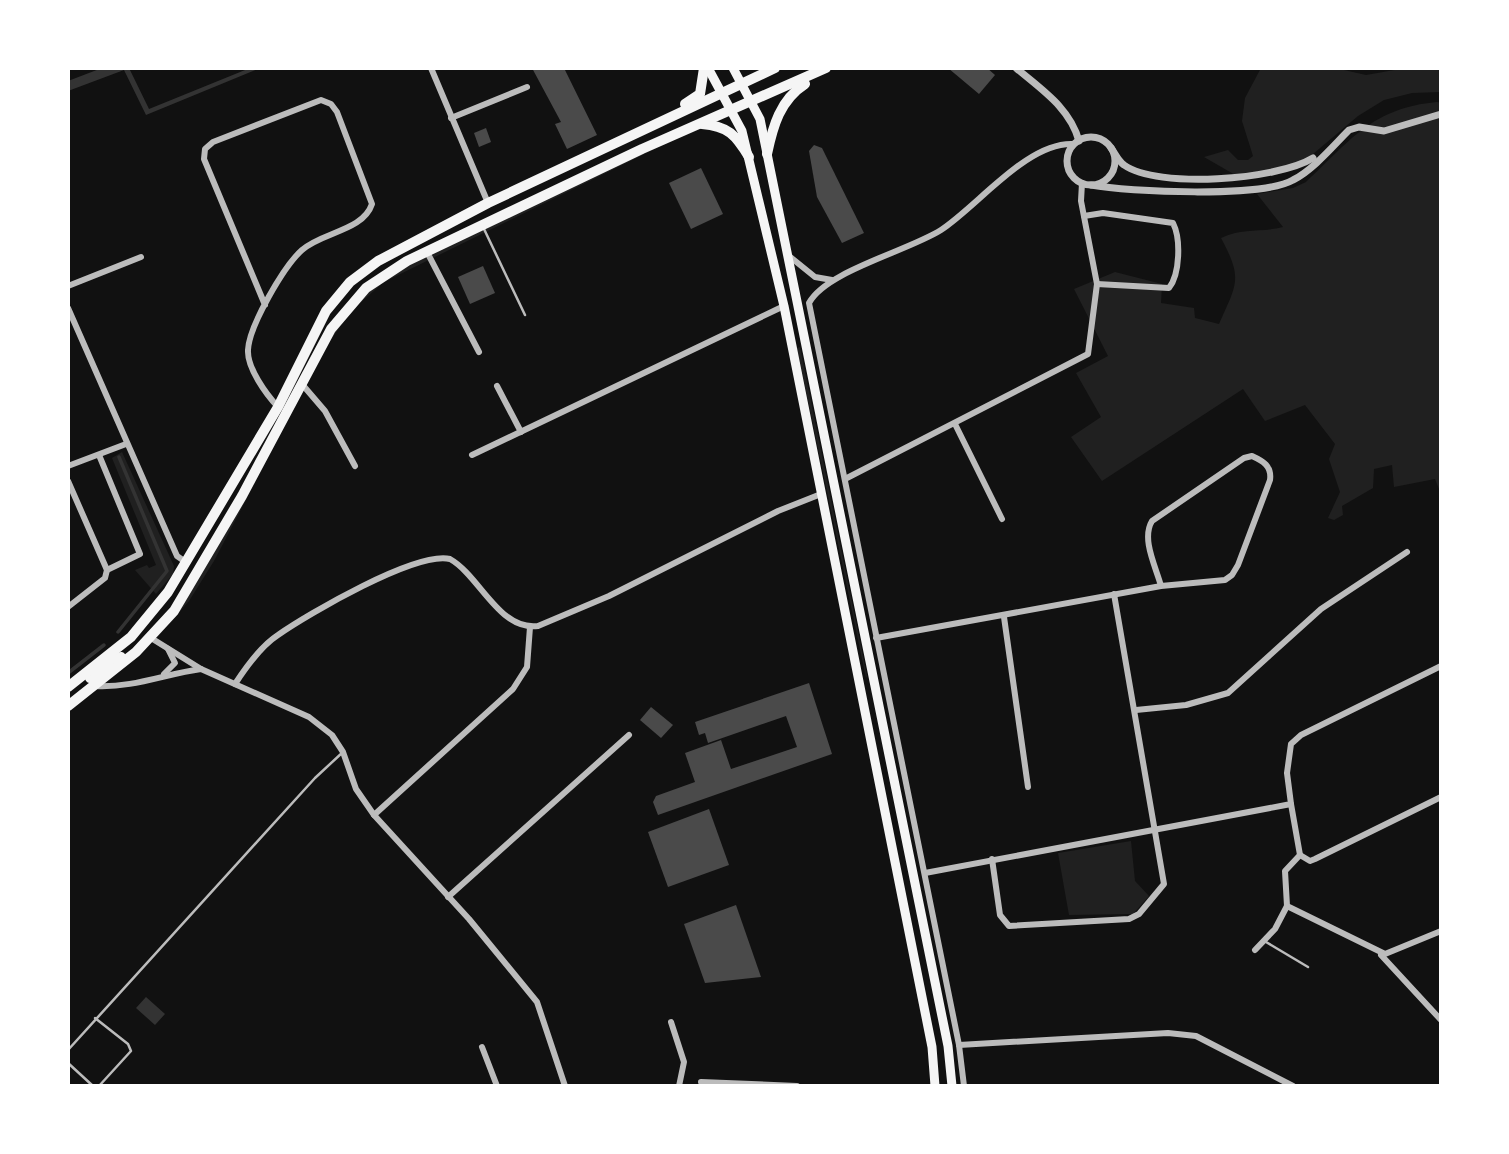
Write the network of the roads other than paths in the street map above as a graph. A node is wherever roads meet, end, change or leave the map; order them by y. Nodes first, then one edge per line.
1 (431, 68) edge
2 (706, 68) edge
3 (733, 68) edge
4 (775, 68) edge
5 (828, 68) edge
6 (1022, 70) edge
7 (743, 84) junction
8 (527, 88) dead end
9 (723, 92) junction
10 (752, 102) junction
11 (733, 110) junction
12 (1441, 114) edge
13 (452, 118) junction
14 (700, 124) junction
15 (634, 134) junction
16 (1076, 143) junction
17 (1111, 148) junction
18 (1328, 149) junction
19 (768, 154) junction
20 (748, 157) junction
21 (1264, 175) junction
22 (1082, 183) junction
23 (1091, 185) junction
24 (1267, 189) junction
25 (488, 203) junction
26 (1084, 216) junction
27 (483, 226) junction
28 (427, 252) junction
29 (789, 256) junction
30 (141, 257) dead end
31 (832, 281) junction
32 (1097, 284) junction
33 (68, 286) edge
34 (265, 305) junction
35 (784, 306) junction
36 (68, 308) edge
37 (525, 316) dead end
38 (479, 352) dead end
39 (301, 383) junction
40 (497, 386) dead end
41 (278, 407) junction
42 (955, 424) junction
43 (521, 432) junction
44 (126, 444) junction
45 (99, 455) junction
46 (472, 455) dead end
47 (68, 466) edge
48 (355, 466) dead end
49 (845, 479) junction
50 (68, 481) edge
51 (821, 494) junction
52 (1002, 519) dead end
53 (1407, 552) dead end
54 (187, 564) junction
55 (107, 570) junction
56 (1161, 586) junction
57 (1114, 594) junction
58 (68, 607) edge
59 (1004, 617) junction
60 (530, 627) junction
61 (151, 638) junction
62 (876, 638) junction
63 (168, 649) junction
64 (1441, 666) edge
65 (201, 668) junction
66 (157, 679) junction
67 (235, 684) junction
68 (95, 686) junction
69 (69, 687) edge
70 (68, 706) edge
71 (1136, 710) junction
72 (629, 735) dead end
73 (343, 752) junction
74 (1028, 787) dead end
75 (1441, 797) edge
76 (1291, 804) junction
77 (374, 815) junction
78 (1154, 831) junction
79 (1300, 855) junction
80 (992, 859) junction
81 (925, 873) junction
82 (448, 897) junction
83 (1287, 906) junction
84 (1441, 931) edge
85 (1265, 942) junction
86 (1255, 950) dead end
87 (1380, 953) junction
88 (1308, 967) dead end
89 (95, 1018) junction
90 (1441, 1020) edge
91 (671, 1022) dead end
92 (959, 1045) junction
93 (482, 1046) dead end
94 (68, 1051) edge
95 (68, 1063) edge
96 (701, 1082) dead end
97 (93, 1086) edge
98 (99, 1086) edge
99 (497, 1086) edge
100 (565, 1086) edge
101 (679, 1086) edge
102 (797, 1086) edge
103 (935, 1086) edge
104 (952, 1086) edge
105 (964, 1086) edge
106 (1293, 1086) edge

1 - 13 street
2 - 9 main road
2 - 15 main road
3 - 7 main road
4 - 7 main road
5 - 10 main road
5 - 19 main road
6 - 16 street
7 - 9 main road
7 - 10 main road
8 - 13 street
9 - 11 main road
9 - 15 main road
10 - 11 main road
10 - 19 main road
11 - 14 main road
11 - 20 main road
12 - 18 street
13 - 25 street
14 - 20 main road
14 - 27 main road
15 - 25 main road
16 - 17 street
16 - 22 street
16 - 31 street
17 - 21 street
17 - 23 street
18 - 21 street
18 - 24 street
19 - 29 main road
20 - 35 main road
21 - 24 street
22 - 23 street
22 - 26 street
23 - 24 street
25 - 41 main road
26 - 32 street
26 - 32 street
27 - 28 main road
27 - 37 lane
28 - 38 street
28 - 39 main road
29 - 31 street
29 - 104 main road
30 - 33 street
31 - 49 street
32 - 42 street
34 - 34 street
34 - 41 street
35 - 43 street
35 - 51 main road
36 - 44 street
39 - 48 street
39 - 61 main road
40 - 43 street
41 - 54 main road
42 - 49 street
42 - 52 street
43 - 46 street
44 - 45 street
44 - 54 street
45 - 47 street
45 - 55 street
49 - 62 street
50 - 55 street
51 - 60 street
51 - 103 main road
53 - 71 street
54 - 69 main road
55 - 58 street
56 - 56 street
56 - 57 street
57 - 59 street
57 - 71 street
59 - 62 street
59 - 74 street
60 - 67 street
60 - 77 street
61 - 63 street
61 - 68 main road
61 - 69 main road
62 - 81 street
63 - 65 street
63 - 66 street
64 - 76 street
65 - 66 street
65 - 67 street
66 - 68 street
67 - 73 street
68 - 70 main road
71 - 78 street
72 - 82 street
73 - 77 street
73 - 89 lane
75 - 79 street
76 - 78 street
76 - 79 street
77 - 82 street
78 - 80 street
78 - 80 street
79 - 83 street
80 - 81 street
81 - 92 street
82 - 100 street
83 - 85 street
83 - 87 street
84 - 87 street
85 - 86 street
85 - 88 lane
87 - 90 street
89 - 94 lane
89 - 98 lane
91 - 101 street
92 - 105 street
92 - 106 street
93 - 99 street
95 - 97 lane
96 - 102 street

